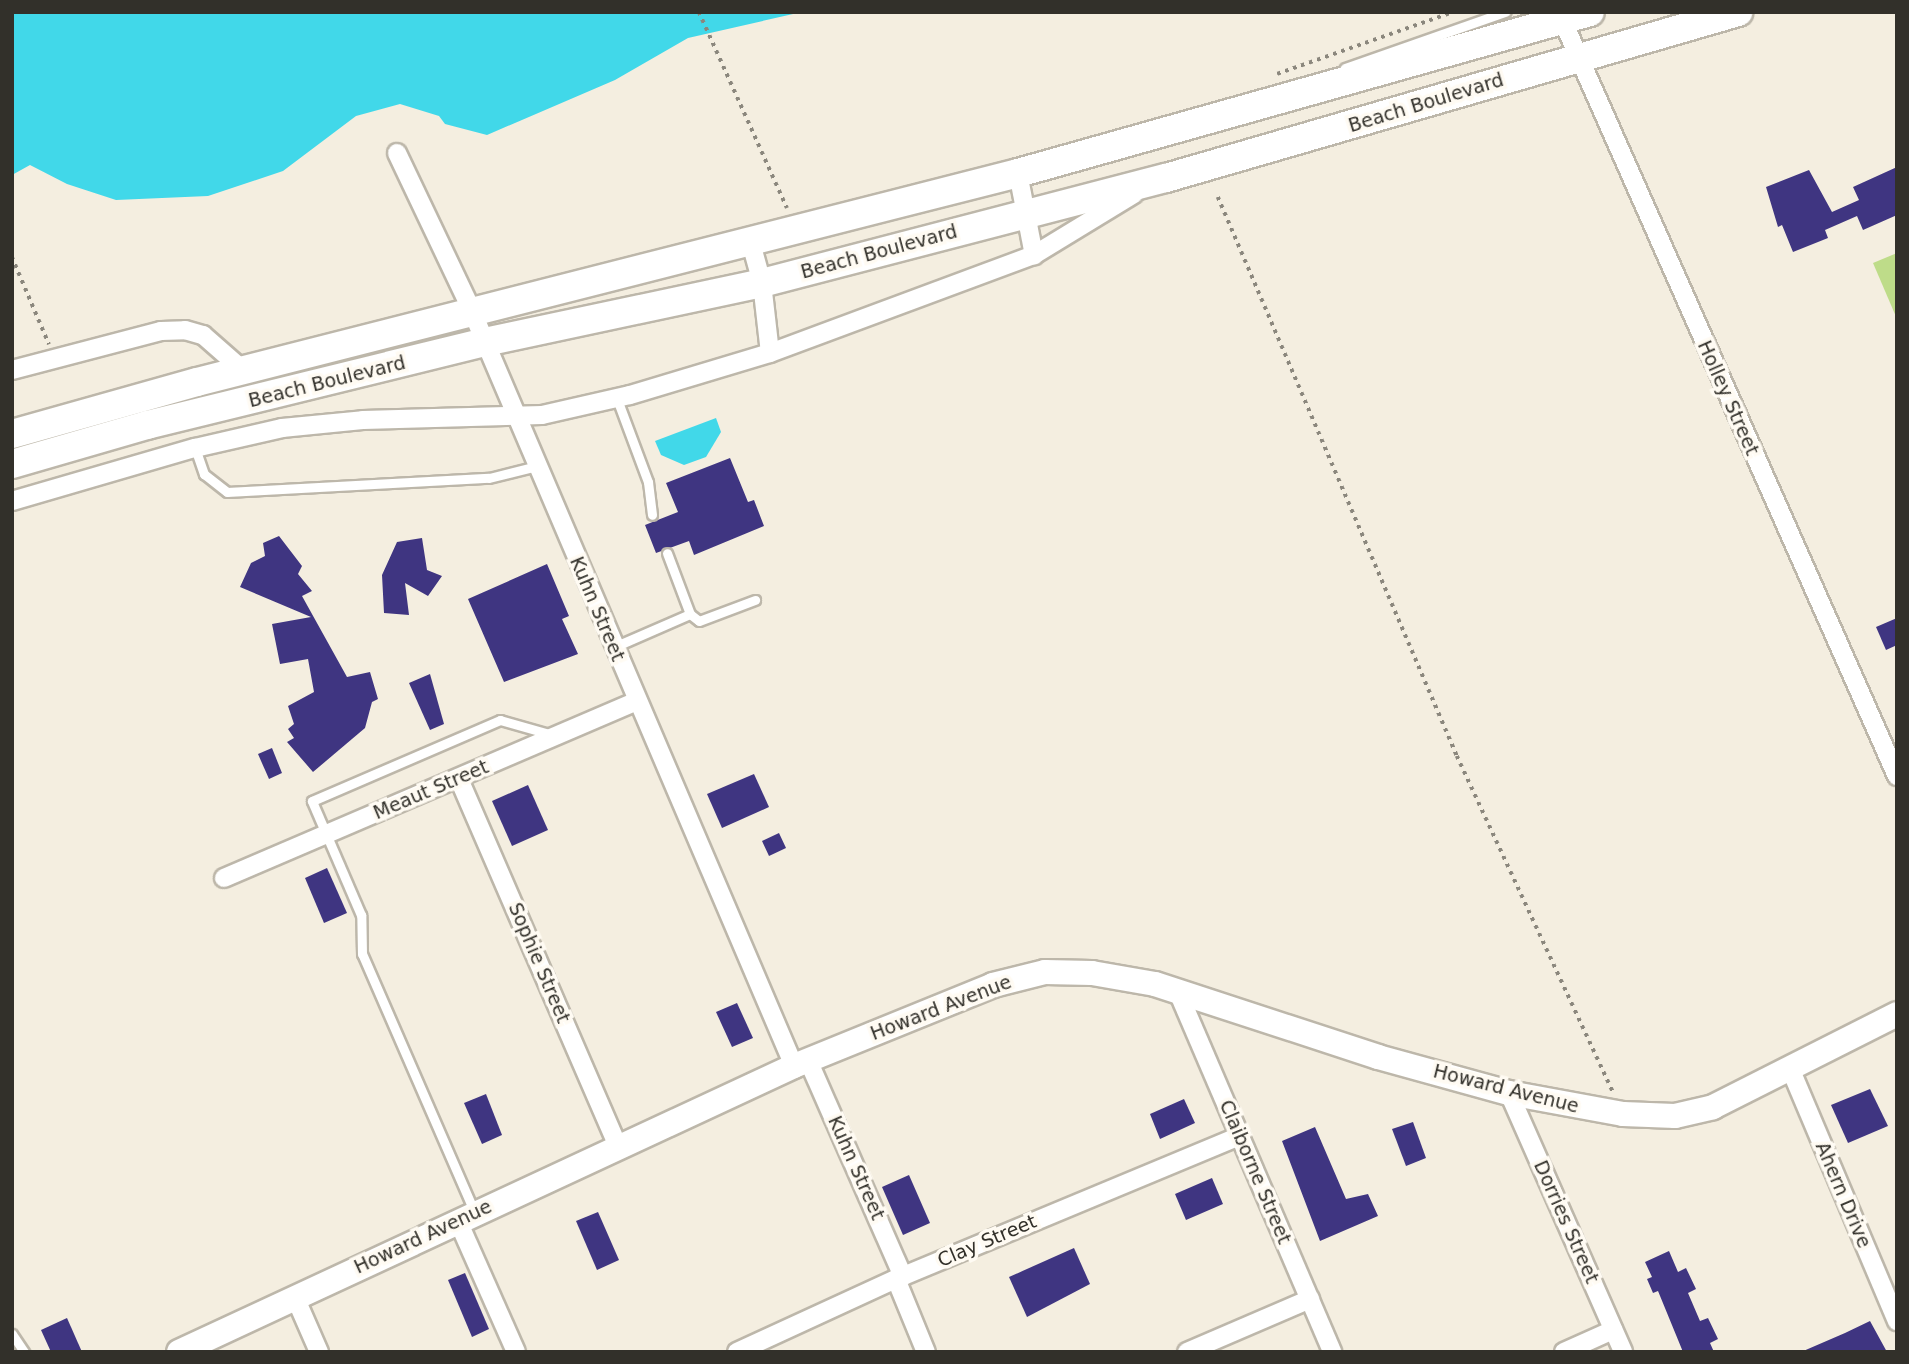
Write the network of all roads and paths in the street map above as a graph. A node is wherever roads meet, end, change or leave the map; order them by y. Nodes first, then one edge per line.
1 (699, 12) edge
2 (1505, 12) edge
3 (1590, 12) edge
4 (1738, 12) edge
5 (1562, 19) junction
6 (1577, 57) junction
7 (1297, 96) junction
8 (397, 153) dead end
9 (1018, 173) junction
10 (1166, 178) junction
11 (1218, 197) dead end
12 (788, 211) dead end
13 (1026, 214) junction
14 (751, 243) junction
15 (1034, 255) junction
16 (12, 257) edge
17 (762, 283) junction
18 (472, 311) junction
19 (485, 342) junction
20 (50, 346) dead end
21 (770, 353) junction
22 (12, 370) edge
23 (243, 370) junction
24 (617, 399) junction
25 (516, 416) junction
26 (12, 434) edge
27 (195, 448) junction
28 (12, 464) edge
29 (537, 466) junction
30 (12, 501) edge
31 (652, 515) dead end
32 (667, 552) dead end
33 (755, 600) dead end
34 (690, 614) junction
35 (614, 647) junction
36 (636, 701) junction
37 (556, 736) junction
38 (1897, 776) edge
39 (460, 779) junction
40 (327, 835) junction
41 (225, 878) dead end
42 (1178, 992) junction
43 (1897, 1014) edge
44 (801, 1063) junction
45 (1790, 1068) junction
46 (1509, 1093) junction
47 (1623, 1114) junction
48 (1240, 1136) junction
49 (618, 1147) junction
50 (466, 1217) junction
51 (900, 1278) junction
52 (295, 1297) junction
53 (1310, 1299) junction
54 (1897, 1321) edge
55 (1613, 1330) junction
56 (12, 1334) edge
57 (24, 1352) edge
58 (179, 1352) edge
59 (319, 1352) edge
60 (516, 1352) edge
61 (737, 1352) edge
62 (926, 1352) edge
63 (1187, 1352) edge
64 (1332, 1352) edge
65 (1564, 1352) edge
66 (1623, 1352) edge

1 - 12 path
2 - 7 lane
3 - 5 main road, Beach Boulevard
4 - 6 main road, Beach Boulevard
5 - 6 street, Holley Street
5 - 7 main road, Beach Boulevard
6 - 10 main road, Beach Boulevard
6 - 38 street, Holley Street
7 - 9 main road, Beach Boulevard
8 - 18 street, Kuhn Street
9 - 13 street
9 - 14 main road, Beach Boulevard
10 - 13 main road, Beach Boulevard
10 - 15 street
11 - 47 path
13 - 15 street
13 - 17 main road, Beach Boulevard
14 - 17 street
14 - 18 main road, Beach Boulevard
15 - 21 street
16 - 20 path
17 - 19 main road, Beach Boulevard
17 - 21 street
18 - 19 street, Kuhn Street
18 - 23 main road, Beach Boulevard
19 - 25 street, Kuhn Street
19 - 28 main road, Beach Boulevard
21 - 24 street
22 - 23 street
23 - 26 main road, Beach Boulevard
24 - 25 street
24 - 31 lane
25 - 27 street
25 - 29 street, Kuhn Street
27 - 29 lane
27 - 30 street
29 - 35 street, Kuhn Street
32 - 34 lane
33 - 34 lane
34 - 35 lane
35 - 36 street, Kuhn Street
36 - 37 street, Meaut Street
36 - 44 street, Kuhn Street
37 - 39 street, Meaut Street
37 - 40 lane
39 - 40 street, Meaut Street
39 - 49 street, Sophie Street
40 - 41 street, Meaut Street
40 - 50 lane
42 - 44 main road, Howard Avenue
42 - 46 main road, Howard Avenue
42 - 48 street, Claiborne Street
43 - 45 main road, Howard Avenue
44 - 49 main road, Howard Avenue
44 - 51 street, Kuhn Street
45 - 47 main road, Howard Avenue
45 - 54 street, Ahern Drive
46 - 47 main road, Howard Avenue
46 - 55 street, Dorries Street
48 - 51 street, Clay Street
48 - 53 street, Claiborne Street
49 - 50 main road, Howard Avenue
50 - 52 main road, Howard Avenue
50 - 60 street
51 - 61 street, Clay Street
51 - 62 street, Kuhn Street
52 - 58 main road, Howard Avenue
52 - 59 street
53 - 63 street
53 - 64 street, Claiborne Street
55 - 65 street
55 - 66 street, Dorries Street
56 - 57 lane

